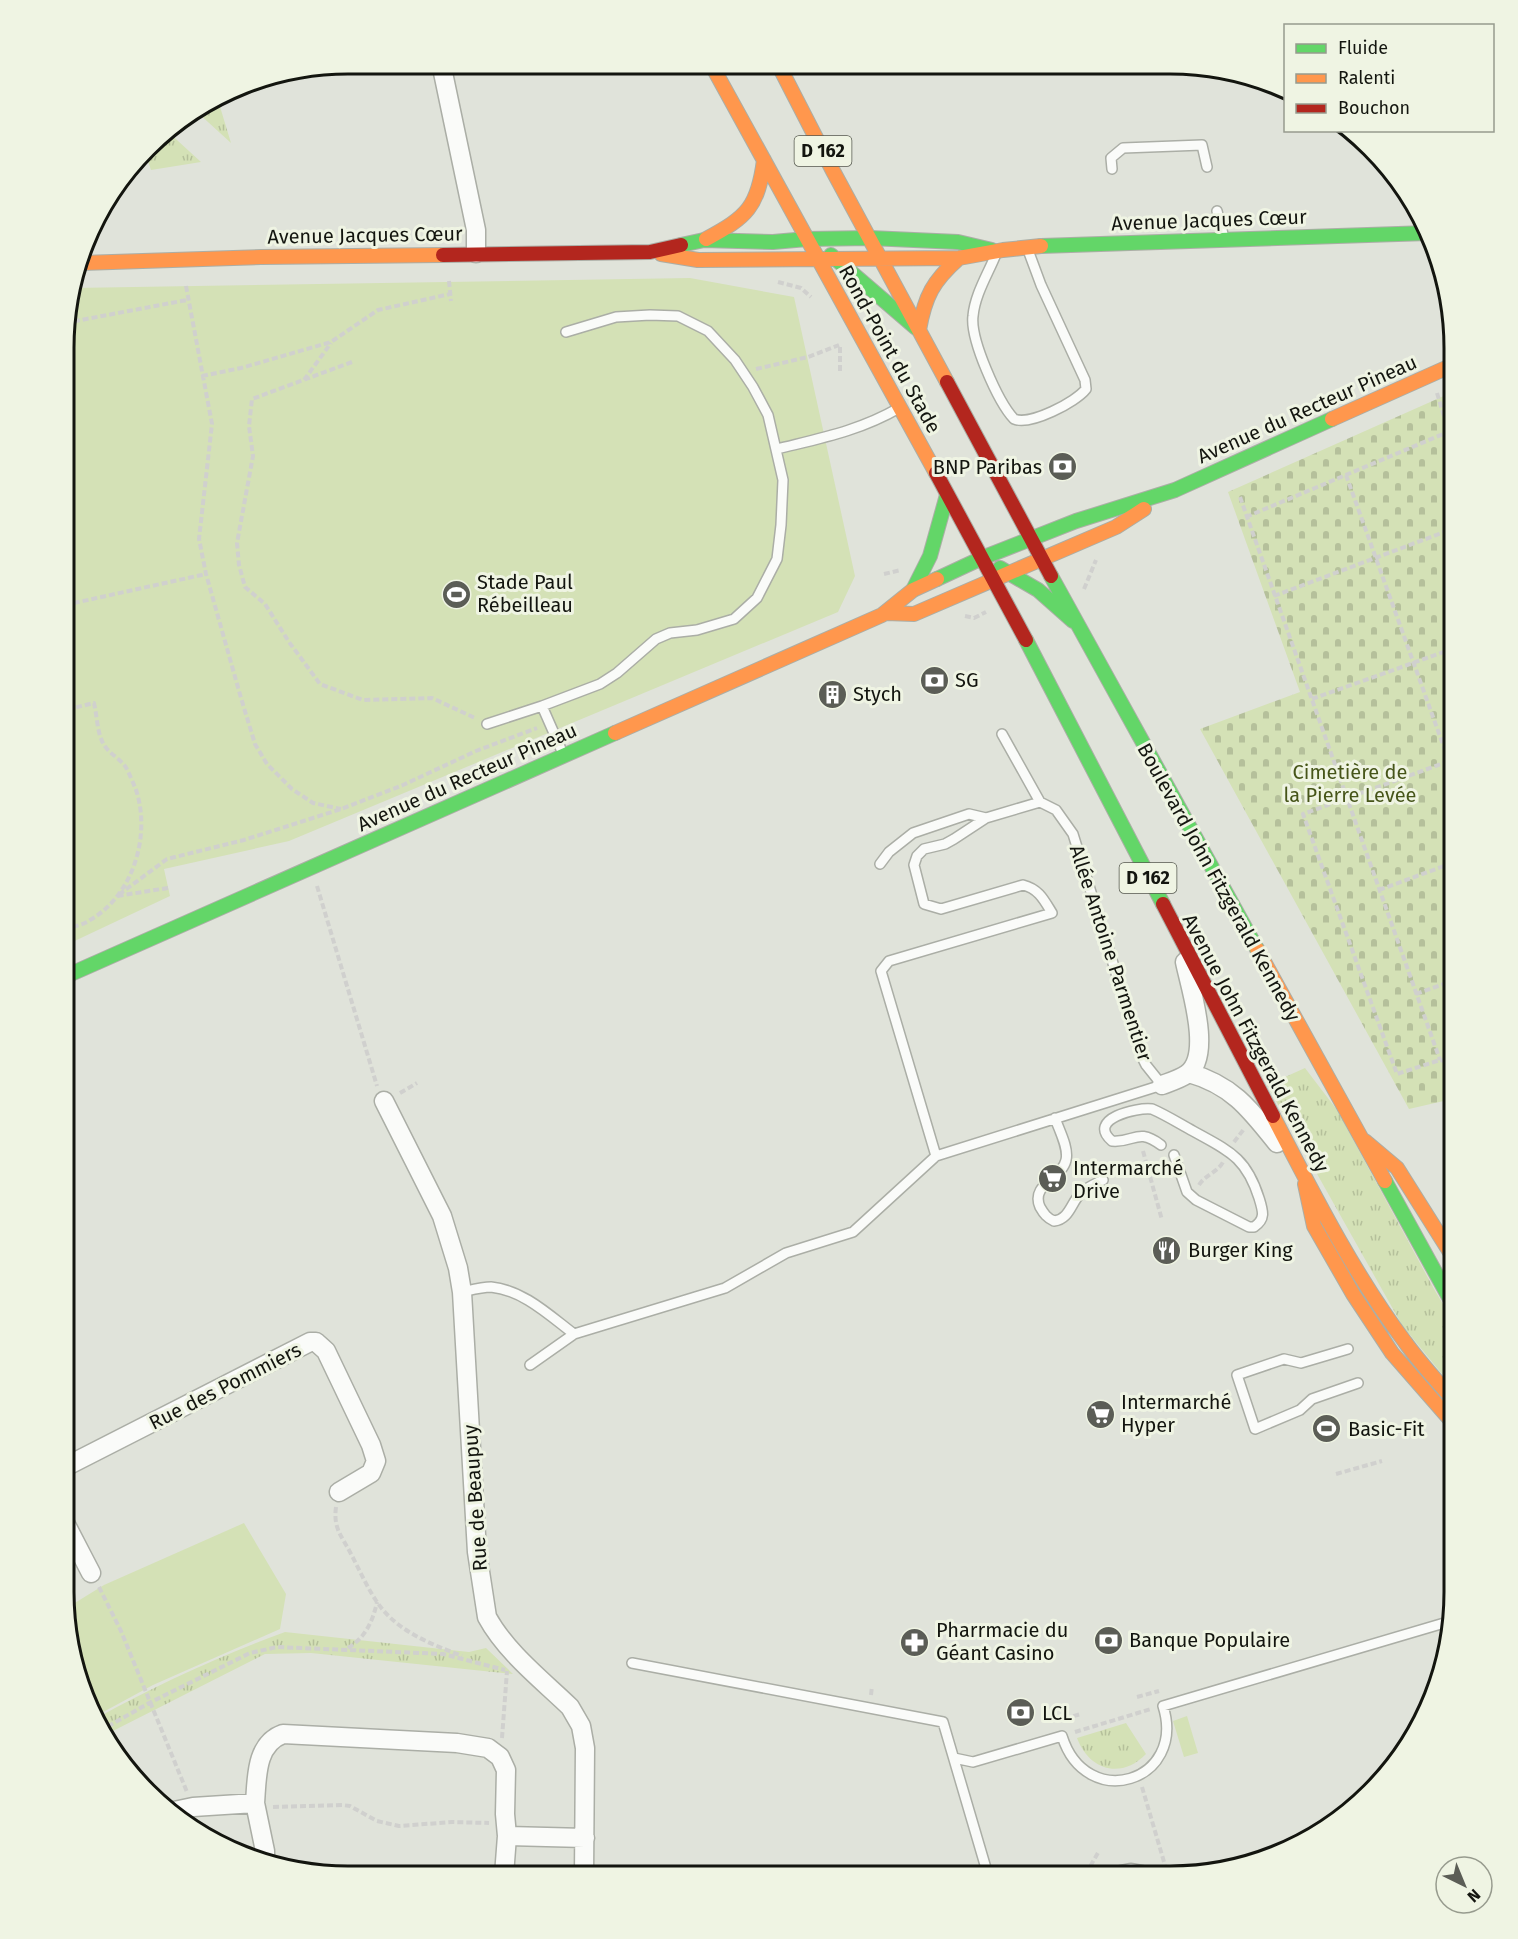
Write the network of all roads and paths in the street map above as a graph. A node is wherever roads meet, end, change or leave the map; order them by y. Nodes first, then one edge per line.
1 (443, 74) edge
2 (717, 74) edge
3 (783, 74) edge
4 (764, 160) junction
5 (1207, 167) dead end
6 (1112, 169) dead end
7 (1217, 211) dead end
8 (1419, 232) edge
9 (870, 238) junction
10 (1224, 238) junction
11 (807, 239) junction
12 (704, 240) junction
13 (1027, 246) junction
14 (995, 250) junction
15 (650, 252) junction
16 (476, 253) junction
17 (959, 258) junction
18 (818, 260) junction
19 (838, 260) junction
20 (882, 260) junction
21 (87, 262) edge
22 (449, 282) dead end
23 (778, 282) dead end
24 (186, 286) dead end
25 (450, 294) junction
26 (188, 300) junction
27 (451, 301) dead end
28 (814, 301) dead end
29 (75, 321) edge
30 (919, 330) junction
31 (566, 332) dead end
32 (834, 336) dead end
33 (331, 342) junction
34 (840, 346) junction
35 (352, 362) dead end
36 (1444, 369) edge
37 (743, 372) junction
38 (840, 374) dead end
39 (202, 376) junction
40 (1429, 376) junction
41 (303, 380) junction
42 (900, 407) junction
43 (1444, 417) edge
44 (1444, 434) edge
45 (777, 449) junction
46 (1346, 475) junction
47 (1174, 490) junction
48 (947, 495) junction
49 (1240, 497) dead end
50 (1246, 517) junction
51 (1444, 532) edge
52 (1032, 538) junction
53 (982, 558) junction
54 (1042, 558) junction
55 (1375, 558) junction
56 (1096, 559) dead end
57 (1008, 573) junction
58 (206, 574) junction
59 (994, 579) junction
60 (914, 590) junction
61 (1274, 596) junction
62 (74, 603) edge
63 (886, 613) junction
64 (1076, 621) junction
65 (1444, 652) edge
66 (1414, 664) junction
67 (1311, 700) junction
68 (542, 706) junction
69 (74, 708) edge
70 (487, 724) joint
71 (549, 724) junction
72 (1002, 734) dead end
73 (1444, 747) edge
74 (564, 756) junction
75 (1444, 763) edge
76 (1347, 798) junction
77 (1040, 802) junction
78 (341, 809) junction
79 (986, 818) junction
80 (880, 864) dead end
81 (1444, 866) edge
82 (317, 885) dead end
83 (168, 888) dead end
84 (1379, 890) junction
85 (117, 896) junction
86 (74, 926) edge
87 (1180, 939) junction
88 (74, 973) edge
89 (1444, 984) edge
90 (1416, 994) junction
91 (1440, 1060) junction
92 (1444, 1061) edge
93 (1189, 1073) junction
94 (1162, 1085) junction
95 (384, 1101) joint
96 (1055, 1118) junction
97 (1244, 1128) dead end
98 (1143, 1136) junction
99 (1363, 1139) junction
100 (1161, 1145) dead end
101 (1228, 1151) junction
102 (936, 1155) junction
103 (1174, 1155) dead end
104 (1304, 1176) junction
105 (1103, 1180) dead end
106 (1192, 1197) junction
107 (1162, 1220) dead end
108 (1444, 1243) edge
109 (1444, 1288) edge
110 (462, 1292) junction
111 (574, 1334) junction
112 (1348, 1349) dead end
113 (530, 1365) dead end
114 (1358, 1383) dead end
115 (1444, 1389) edge
116 (1444, 1412) edge
117 (1382, 1461) dead end
118 (74, 1462) edge
119 (1336, 1474) dead end
120 (339, 1492) joint
121 (74, 1540) edge
122 (91, 1573) joint
123 (377, 1602) junction
124 (1442, 1624) edge
125 (346, 1649) junction
126 (513, 1652) junction
127 (472, 1661) junction
128 (632, 1663) dead end
129 (507, 1671) junction
130 (872, 1686) dead end
131 (871, 1695) dead end
132 (149, 1703) junction
133 (1164, 1706) junction
134 (109, 1726) edge
135 (1062, 1736) junction
136 (500, 1757) junction
137 (954, 1758) junction
138 (1138, 1776) junction
139 (255, 1803) junction
140 (193, 1807) junction
141 (182, 1809) edge
142 (506, 1830) junction
143 (585, 1838) junction
144 (1099, 1851) dead end
145 (265, 1852) edge
146 (504, 1866) edge
147 (584, 1866) edge
148 (985, 1866) edge
149 (1091, 1866) edge
150 (1165, 1866) edge

1 - 16 street
2 - 4 main road, D 162
3 - 9 main road, D 162
4 - 11 main road, Rond-Point du Stade / D 162
4 - 12 main road
5 - 6 lane
7 - 10 lane
8 - 10 main road, Avenue Jacques Cœur
9 - 11 main road, Avenue Jacques Cœur
9 - 14 main road, Avenue Jacques Cœur
9 - 20 main road, Rond-Point du Stade / D 162
10 - 13 main road, Avenue Jacques Cœur
11 - 12 main road, Avenue Jacques Cœur
11 - 18 main road, Rond-Point du Stade / D 162
11 - 19 main road
12 - 15 main road, Avenue Jacques Cœur
13 - 14 main road, Avenue Jacques Cœur
13 - 14 lane
14 - 17 main road, Avenue Jacques Cœur
15 - 16 main road, Avenue Jacques Cœur
15 - 18 main road, Avenue Jacques Cœur
16 - 21 main road, Avenue Jacques Cœur
17 - 20 main road, Avenue Jacques Cœur
17 - 30 main road
18 - 19 main road, Avenue Jacques Cœur
18 - 42 main road, Rond-Point du Stade / D 162
19 - 20 main road, Avenue Jacques Cœur
19 - 30 main road
20 - 30 main road, Rond-Point du Stade / D 162
22 - 25 path
23 - 28 path
24 - 26 path
25 - 27 path
25 - 33 path
26 - 29 path
26 - 39 path
30 - 52 main road, Rond-Point du Stade / D 162
31 - 37 lane
32 - 34 path
33 - 39 path
33 - 41 path
34 - 37 path
34 - 38 path
35 - 41 path
36 - 40 main road, Avenue du Recteur Pineau
37 - 45 lane
39 - 58 path
40 - 43 path
40 - 47 main road, Avenue du Recteur Pineau
41 - 70 path
42 - 45 lane
42 - 48 main road, Rond-Point du Stade / D 162
44 - 46 path
45 - 68 lane
46 - 50 path
46 - 55 path
47 - 52 main road, Avenue du Recteur Pineau
47 - 54 main road, Avenue du Recteur Pineau
48 - 53 main road, Rond-Point du Stade / D 162
48 - 60 main road
49 - 50 path
50 - 61 path
51 - 55 path
52 - 53 main road, Avenue du Recteur Pineau
52 - 54 main road, Rond-Point du Stade / D 162
53 - 57 main road
53 - 59 main road, Avenue John Fitzgerald Kennedy / D 162
53 - 60 main road, Avenue du Recteur Pineau
54 - 57 main road, Avenue du Recteur Pineau
54 - 64 main road, Rond-Point du Stade / D 162
55 - 61 path
55 - 66 path
56 - 64 path
57 - 59 main road, Avenue du Recteur Pineau
57 - 64 main road
58 - 62 path
58 - 78 path
59 - 63 main road, Avenue du Recteur Pineau
59 - 87 main road, Avenue John Fitzgerald Kennedy / D 162
60 - 63 main road, Avenue du Recteur Pineau
61 - 67 path
63 - 74 main road, Avenue du Recteur Pineau
64 - 99 main road, Boulevard John Fitzgerald Kennedy / D 162
65 - 66 path
66 - 67 path
66 - 73 path
67 - 76 path
68 - 70 lane
68 - 71 lane
69 - 85 path
71 - 74 lane
71 - 78 path
72 - 77 lane, Allée Antoine Parmentier
74 - 88 main road, Avenue du Recteur Pineau
75 - 76 path
76 - 84 path
76 - 91 path
77 - 79 lane
77 - 94 lane, Allée Antoine Parmentier
78 - 85 path
79 - 80 lane
79 - 102 lane
81 - 84 path
82 - 95 path
83 - 85 path
84 - 90 path
85 - 86 path
87 - 93 street
87 - 104 main road, Avenue John Fitzgerald Kennedy / D 162
89 - 90 path
90 - 91 path
91 - 92 path
93 - 94 street
93 - 104 street
94 - 96 lane
95 - 110 street, Rue de Beaupuy
96 - 102 lane
96 - 105 lane
97 - 101 path
98 - 100 lane
98 - 101 lane
98 - 107 path
99 - 108 main road
99 - 109 main road, D 162
101 - 106 path
101 - 106 lane
102 - 111 lane
103 - 106 lane
104 - 115 main road, Avenue John Fitzgerald Kennedy / D 162
104 - 116 main road
110 - 111 lane
110 - 126 street, Rue de Beaupuy
111 - 113 lane
112 - 114 lane
117 - 119 path
118 - 120 street, Rue des Pommiers
120 - 123 path
121 - 122 street
122 - 132 path
123 - 125 path
123 - 127 path
124 - 133 lane
125 - 127 path
125 - 132 path
126 - 129 path
126 - 143 street, Rue de Beaupuy
127 - 129 path
128 - 137 lane
129 - 136 path
130 - 131 path
132 - 134 path
132 - 140 path
133 - 135 path
133 - 138 lane
135 - 137 lane
135 - 138 lane
136 - 139 street
136 - 142 street
137 - 148 lane
138 - 150 path
139 - 140 street
139 - 142 path
139 - 145 street
140 - 141 street
142 - 143 street
142 - 146 street
143 - 147 street, Rue de Beaupuy
144 - 149 path

